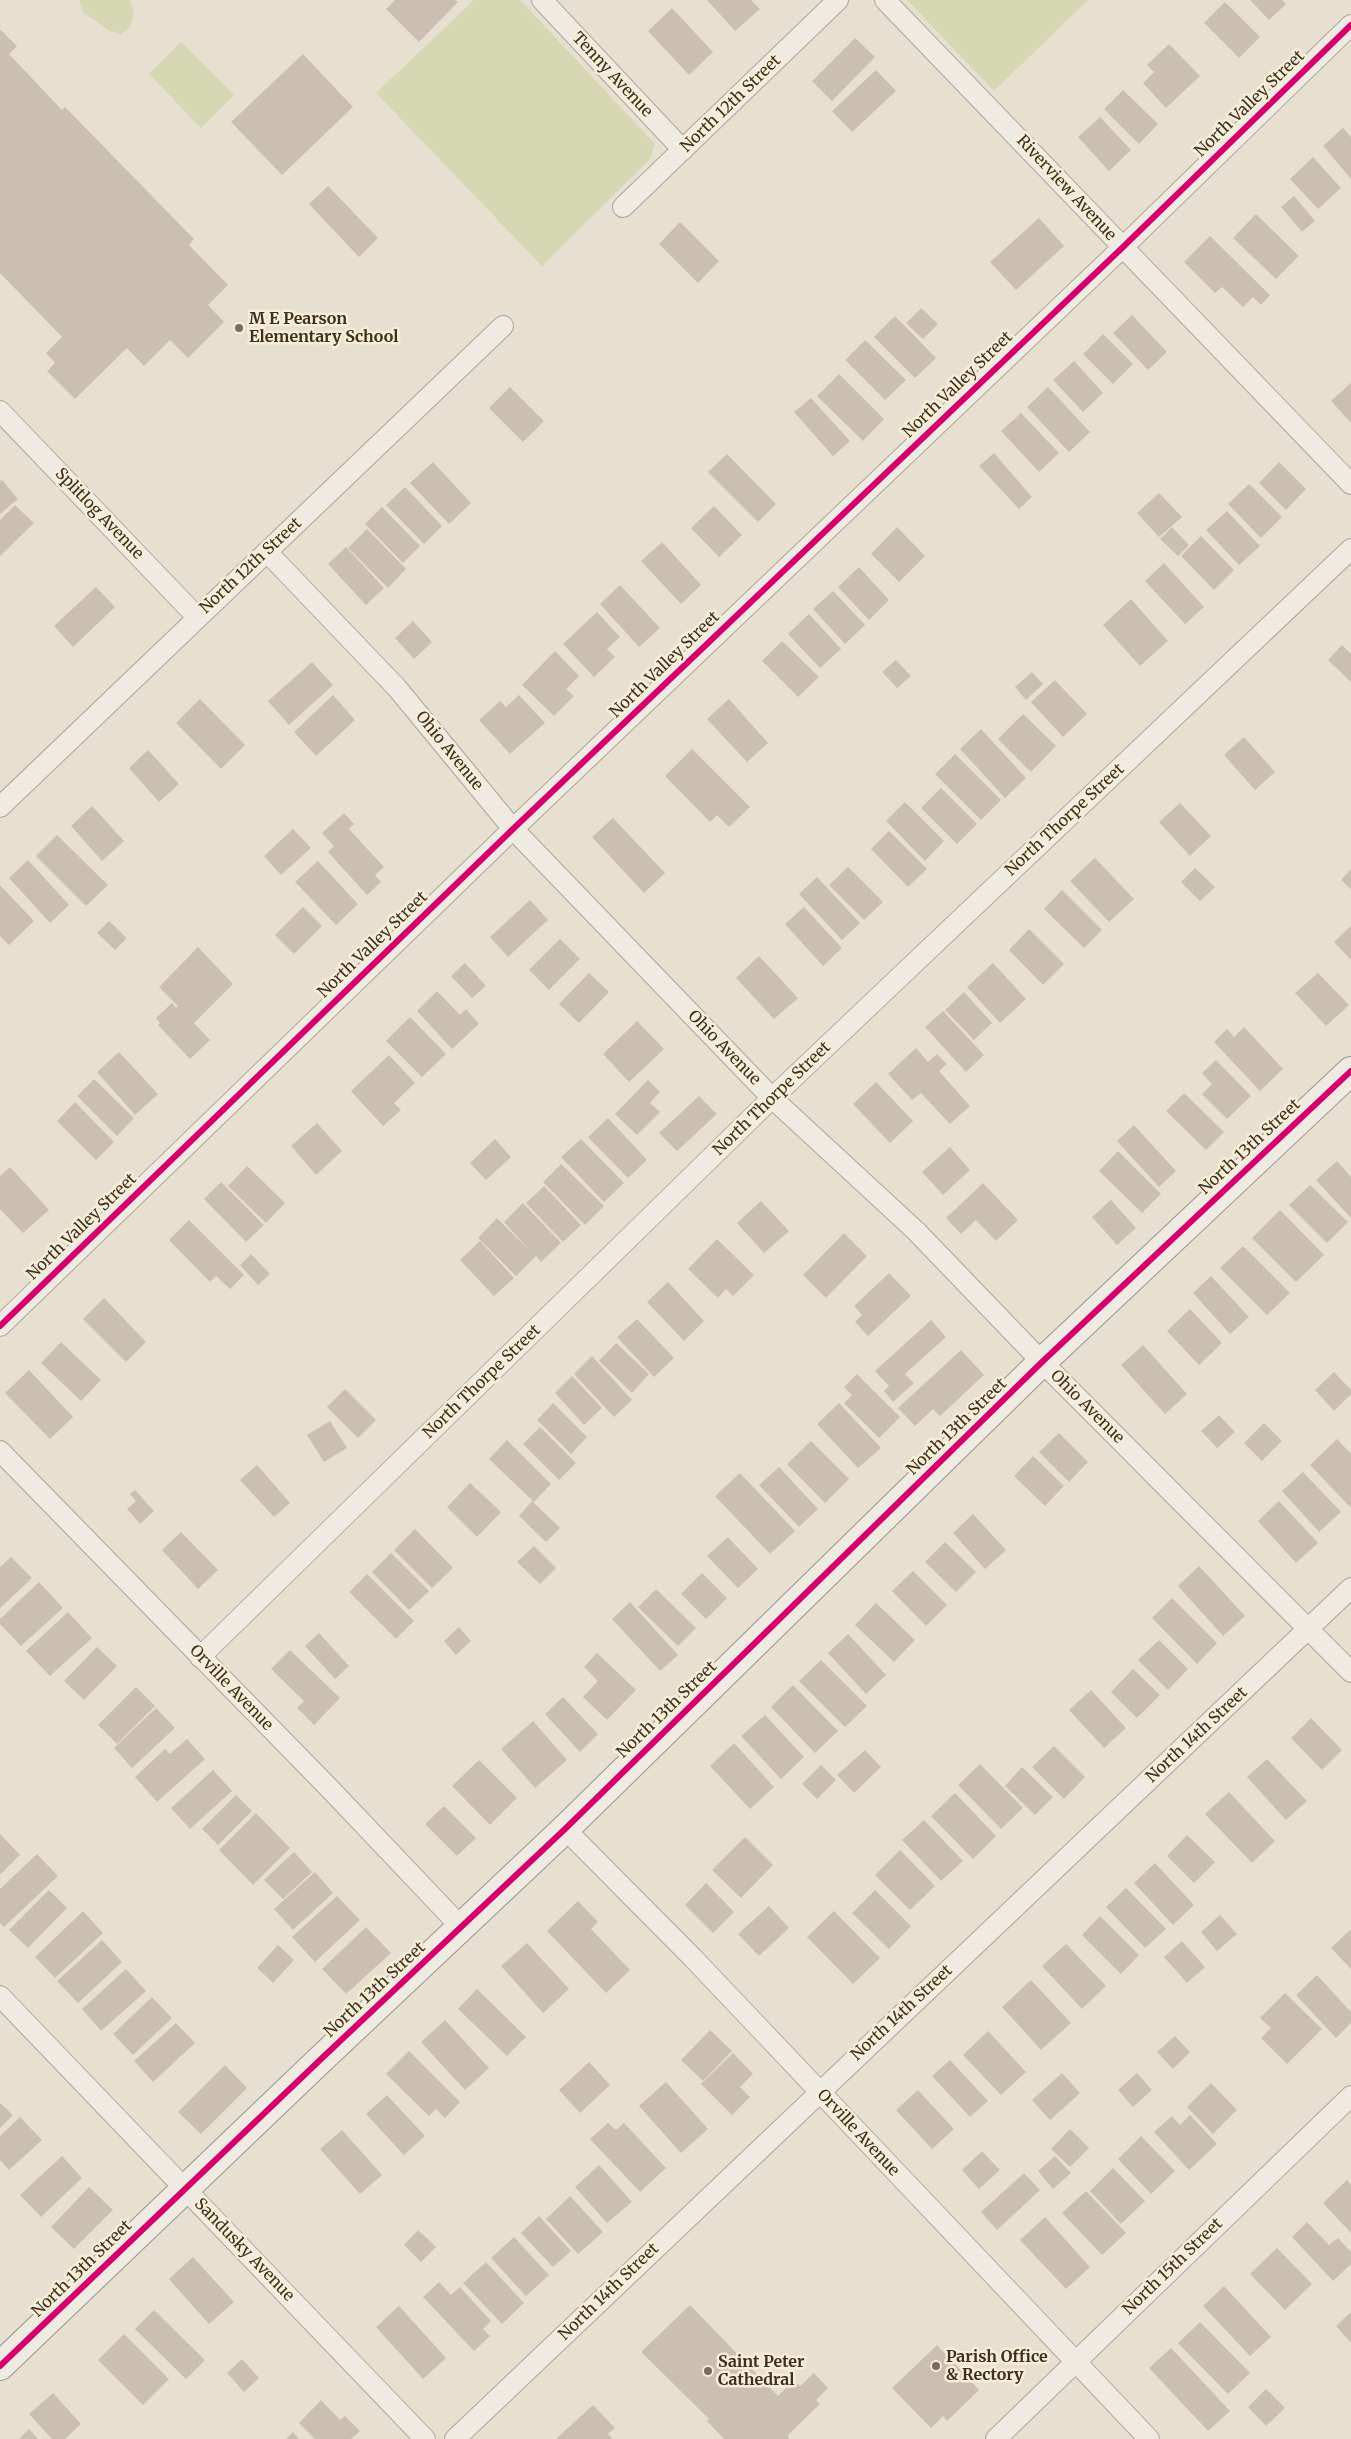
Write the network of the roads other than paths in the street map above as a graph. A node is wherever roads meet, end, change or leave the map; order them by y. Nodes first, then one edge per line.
1 (542, 0) edge
2 (838, 0) edge
3 (885, 0) edge
4 (1351, 25) edge
5 (682, 150) junction
6 (624, 207) dead end
7 (1122, 248) junction
8 (503, 326) dead end
9 (0, 411) edge
10 (1351, 484) edge
11 (1351, 549) edge
12 (267, 552) junction
13 (197, 617) junction
14 (0, 807) edge
15 (513, 829) junction
16 (1351, 1071) edge
17 (772, 1098) junction
18 (0, 1326) edge
19 (1042, 1362) junction
20 (0, 1451) edge
21 (1351, 1588) edge
22 (1310, 1629) junction
23 (200, 1657) junction
24 (1351, 1672) edge
25 (565, 1829) junction
26 (462, 1928) junction
27 (0, 1996) edge
28 (819, 2091) junction
29 (1351, 2096) edge
30 (186, 2189) junction
31 (1075, 2362) junction
32 (0, 2366) edge
33 (425, 2439) edge
34 (455, 2439) edge
35 (996, 2439) edge
36 (1149, 2439) edge

1 - 5 street, Tenny Avenue
2 - 5 street, North 12th Street
3 - 7 street, Riverview Avenue
4 - 7 street, North Valley Street
5 - 6 street, North 12th Street
7 - 10 street, Riverview Avenue
7 - 15 street, North Valley Street
8 - 12 street, North 12th Street
9 - 13 street, Splitlog Avenue
11 - 17 street, North Thorpe Street
12 - 13 street, North 12th Street
12 - 15 street, Ohio Avenue
13 - 14 street, North 12th Street
15 - 17 street, Ohio Avenue
15 - 18 street, North Valley Street
16 - 19 street, North 13th Street
17 - 19 street, Ohio Avenue
17 - 23 street, North Thorpe Street
19 - 22 street, Ohio Avenue
19 - 25 street, North 13th Street
20 - 23 street, Orville Avenue
21 - 22 street, North 14th Street
22 - 24 street, Ohio Avenue
22 - 28 street, North 14th Street
23 - 26 street, Orville Avenue
25 - 26 street, North 13th Street
25 - 28 street, Orville Avenue
26 - 30 street, North 13th Street
27 - 30 street, Sandusky Avenue
28 - 31 street, Orville Avenue
28 - 34 street, North 14th Street
29 - 31 street, North 15th Street
30 - 32 street, North 13th Street
30 - 33 street, Sandusky Avenue
31 - 35 street, North 15th Street
31 - 36 street, Orville Avenue

